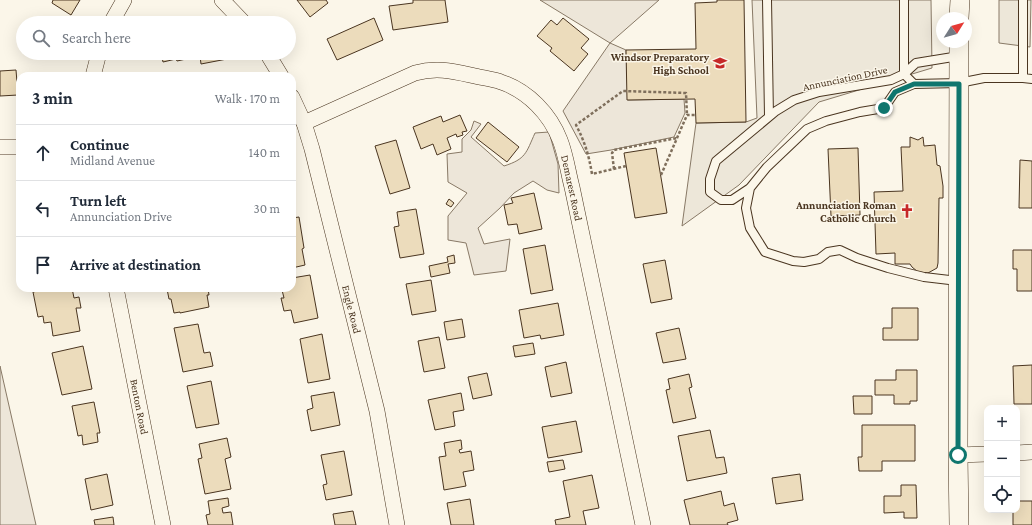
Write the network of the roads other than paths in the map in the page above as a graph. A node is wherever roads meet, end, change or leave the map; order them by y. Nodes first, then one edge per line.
1 (124, 0) edge
2 (222, 0) edge
3 (768, 0) edge
4 (904, 0) edge
5 (960, 0) edge
6 (1023, 0) edge
7 (960, 12) edge
8 (114, 16) edge
9 (237, 16) edge
10 (959, 49) edge
11 (97, 60) edge
12 (272, 60) edge
13 (94, 72) edge
14 (279, 72) edge
15 (904, 74) junction
16 (1023, 78) junction
17 (1032, 79) edge
18 (914, 84) junction
19 (959, 84) junction
20 (296, 106) edge
21 (769, 116) junction
22 (304, 123) junction
23 (0, 147) edge
24 (16, 147) edge
25 (750, 188) junction
26 (958, 281) junction
27 (117, 292) edge
28 (1032, 452) edge
29 (1020, 453) edge
30 (984, 454) edge
31 (958, 455) junction
32 (163, 525) edge
33 (398, 525) edge
34 (643, 525) edge
35 (959, 525) edge

1 - 8 street
2 - 9 street
3 - 21 lane
4 - 15 lane
5 - 7 street
6 - 16 lane
10 - 15 lane, Annunciation Drive
10 - 19 street
11 - 13 street
12 - 14 street
15 - 18 lane
15 - 21 lane, Annunciation Drive
16 - 17 lane, Annunciation Drive
16 - 19 lane, Annunciation Drive
18 - 19 lane, Annunciation Drive
18 - 25 lane, Annunciation Drive
19 - 26 street
20 - 22 street, Engle Road
21 - 25 lane, Annunciation Drive
22 - 33 street, Engle Road
22 - 34 street, Demarest Road
23 - 24 street
25 - 26 lane
26 - 31 street
27 - 32 street, Benton Road
28 - 29 street
30 - 31 street
31 - 35 street

